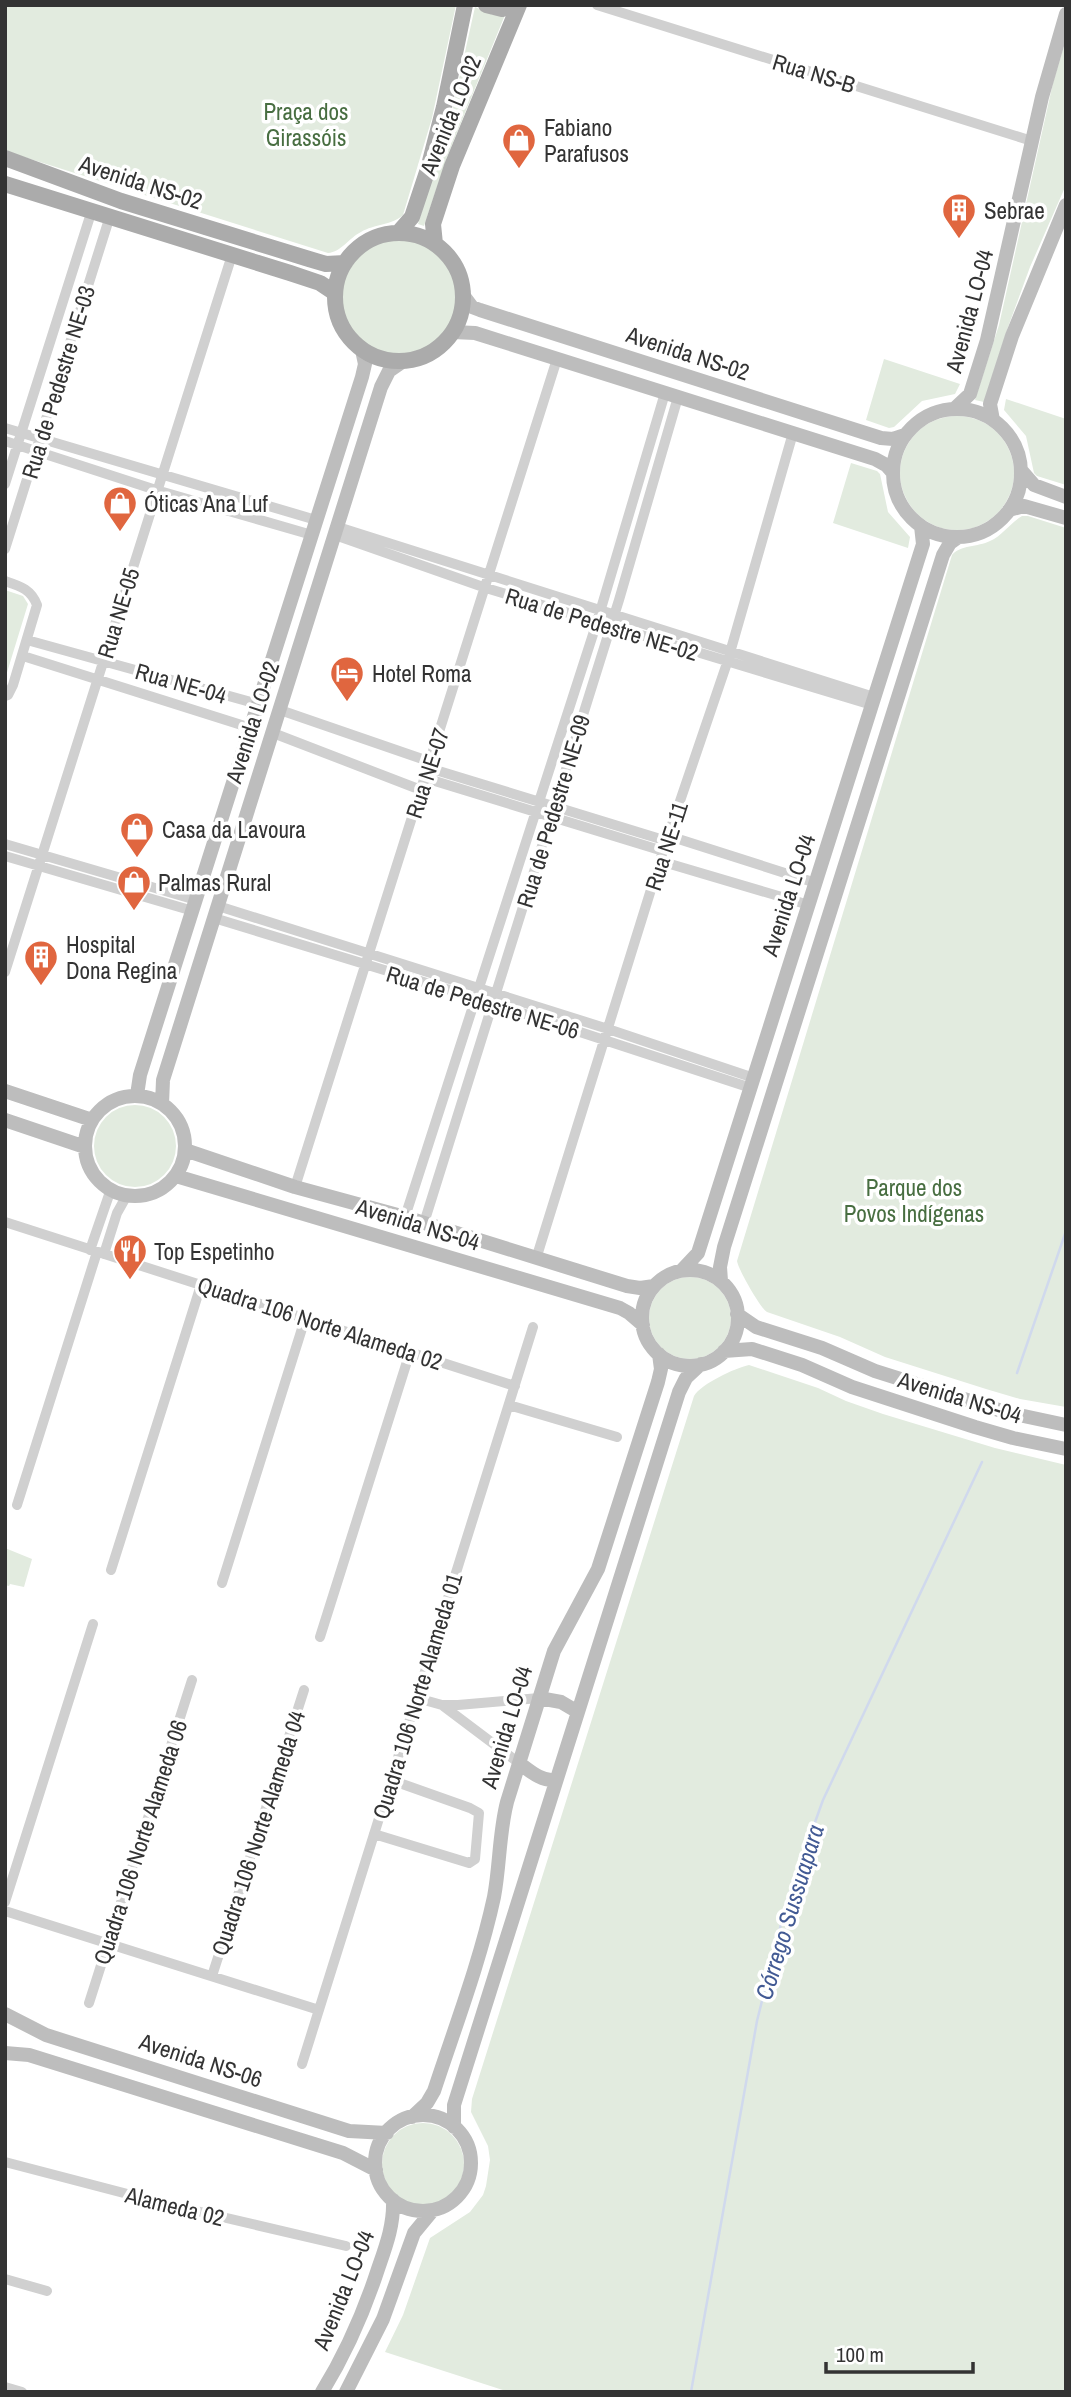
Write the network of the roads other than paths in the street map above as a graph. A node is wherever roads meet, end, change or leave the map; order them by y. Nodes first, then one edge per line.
1 (465, 5) edge
2 (486, 5) edge
3 (512, 5) edge
4 (519, 5) edge
5 (597, 5) edge
6 (1066, 14) edge
7 (1032, 141) junction
8 (5, 158) edge
9 (5, 184) edge
10 (1066, 205) edge
11 (92, 210) junction
12 (110, 216) junction
13 (398, 233) junction
14 (435, 244) junction
15 (232, 255) junction
16 (345, 263) junction
17 (335, 293) junction
18 (463, 295) junction
19 (453, 332) junction
20 (362, 350) junction
21 (557, 359) junction
22 (402, 362) junction
23 (671, 395) junction
24 (954, 409) junction
25 (993, 420) junction
26 (5, 428) edge
27 (20, 433) junction
28 (793, 433) junction
29 (905, 435) junction
30 (40, 439) junction
31 (5, 441) edge
32 (17, 445) junction
33 (36, 452) junction
34 (1021, 470) junction
35 (893, 473) junction
36 (161, 475) junction
37 (5, 484) edge
38 (156, 490) junction
39 (1066, 496) edge
40 (1009, 510) junction
41 (1066, 519) edge
42 (316, 520) junction
43 (920, 526) junction
44 (336, 531) junction
45 (312, 535) junction
46 (957, 538) junction
47 (5, 549) edge
48 (490, 575) junction
49 (5, 581) edge
50 (486, 588) junction
51 (600, 610) junction
52 (615, 615) junction
53 (597, 622) junction
54 (611, 626) junction
55 (27, 640) junction
56 (730, 651) junction
57 (23, 656) junction
58 (103, 661) junction
59 (727, 663) junction
60 (97, 679) junction
61 (5, 696) edge
62 (873, 701) junction
63 (258, 704) junction
64 (280, 710) junction
65 (251, 729) junction
66 (273, 733) junction
67 (428, 769) junction
68 (421, 790) junction
69 (539, 807) junction
70 (552, 811) junction
71 (5, 844) edge
72 (665, 847) junction
73 (5, 856) edge
74 (41, 861) junction
75 (816, 883) junction
76 (194, 905) junction
77 (809, 905) junction
78 (216, 912) junction
79 (368, 954) junction
80 (364, 965) junction
81 (5, 972) edge
82 (478, 994) junction
83 (495, 994) junction
84 (492, 1005) junction
85 (608, 1029) junction
86 (604, 1040) junction
87 (753, 1083) junction
88 (5, 1091) edge
89 (137, 1095) junction
90 (162, 1104) junction
91 (5, 1120) edge
92 (92, 1120) junction
93 (85, 1147) junction
94 (185, 1150) junction
95 (176, 1175) junction
96 (295, 1187) junction
97 (110, 1192) junction
98 (126, 1197) junction
99 (405, 1217) junction
100 (5, 1222) edge
101 (424, 1223) junction
102 (97, 1252) junction
103 (536, 1259) junction
104 (682, 1270) junction
105 (721, 1281) junction
106 (201, 1285) junction
107 (654, 1286) junction
108 (737, 1314) junction
109 (305, 1319) junction
110 (643, 1325) junction
111 (533, 1327) dead end
112 (724, 1351) junction
113 (410, 1352) junction
114 (659, 1354) junction
115 (701, 1364) junction
116 (515, 1386) junction
117 (509, 1405) junction
118 (1066, 1425) edge
119 (617, 1437) dead end
120 (1066, 1448) edge
121 (17, 1505) dead end
122 (111, 1570) dead end
123 (222, 1583) dead end
124 (93, 1624) dead end
125 (320, 1637) dead end
126 (192, 1680) dead end
127 (304, 1690) dead end
128 (417, 1698) junction
129 (539, 1698) junction
130 (442, 1705) junction
131 (578, 1712) junction
132 (519, 1763) junction
133 (391, 1780) junction
134 (556, 1780) junction
135 (374, 1834) junction
136 (5, 1902) edge
137 (5, 1911) edge
138 (108, 1943) junction
139 (212, 1976) junction
140 (89, 2003) dead end
141 (319, 2010) junction
142 (5, 2014) edge
143 (5, 2053) edge
144 (302, 2064) dead end
145 (412, 2117) junction
146 (454, 2127) junction
147 (387, 2133) junction
148 (5, 2162) edge
149 (376, 2170) junction
150 (393, 2200) junction
151 (433, 2210) junction
152 (346, 2246) dead end
153 (5, 2278) edge
154 (47, 2291) dead end
155 (5, 2388) edge
156 (22, 2392) edge
157 (322, 2392) edge
158 (346, 2392) edge

1 - 13 main road, Avenida LO-02
2 - 3 main road
4 - 14 main road, Avenida LO-02
5 - 7 street, Rua NS-B
6 - 7 street, Avenida LO-04
7 - 24 street, Avenida LO-04
8 - 16 main road, Avenida NS-02
9 - 11 main road, Avenida NS-02
10 - 25 street, Avenida LO-04
11 - 12 main road, Avenida NS-02
11 - 27 street, Rua de Pedestre NE-03
12 - 15 main road, Avenida NS-02
12 - 30 street, Rua de Pedestre NE-03
13 - 14 main road
13 - 16 main road
14 - 18 main road
15 - 17 main road, Avenida NS-02
15 - 36 street, Rua NE-05
16 - 17 main road
17 - 20 main road
18 - 19 main road
18 - 29 street, Avenida NS-02
19 - 21 street, Avenida NS-02
19 - 22 main road
20 - 22 main road
20 - 42 street, Avenida LO-02
21 - 23 street, Avenida NS-02
21 - 48 street, Rua NE-07
22 - 44 street, Avenida LO-02
23 - 28 street, Avenida NS-02
23 - 51 street, Rua de Pedestre NE-09
23 - 52 street, Rua de Pedestre NE-09
24 - 25 street
24 - 29 street
25 - 34 street
26 - 27 street
27 - 30 street
27 - 32 street, Rua de Pedestre NE-03
28 - 35 street, Avenida NS-02
28 - 56 street, Rua NE-11
29 - 35 street
30 - 33 street, Rua de Pedestre NE-03
30 - 36 street
31 - 32 street
32 - 33 street
32 - 37 street, Rua de Pedestre NE-03
33 - 38 street
33 - 47 street, Rua de Pedestre NE-03
34 - 39 street
34 - 40 street
35 - 43 street
36 - 38 street, Rua NE-05
36 - 42 street
38 - 45 street
38 - 58 street, Rua NE-05
40 - 41 street
40 - 46 street
42 - 45 street, Avenida LO-02
43 - 46 street
43 - 62 street, Avenida LO-04
44 - 48 street, Rua de Pedestre NE-02
44 - 50 street, Rua de Pedestre NE-02
44 - 64 street, Avenida LO-02
45 - 63 street, Avenida LO-02
46 - 105 street, Avenida LO-04
48 - 50 street, Rua NE-07
48 - 51 street, Rua de Pedestre NE-02
49 - 55 street
50 - 53 street, Rua de Pedestre NE-02
50 - 67 street, Rua NE-07
51 - 52 street, Rua de Pedestre NE-02
51 - 53 street, Rua de Pedestre NE-09
52 - 54 street, Rua de Pedestre NE-09
52 - 56 street, Rua de Pedestre NE-02
53 - 54 street, Rua de Pedestre NE-02
53 - 69 street, Rua de Pedestre NE-09
54 - 59 street, Rua de Pedestre NE-02
54 - 70 street, Rua de Pedestre NE-09
55 - 57 street
55 - 58 street, Rua NE-04
56 - 59 street, Rua NE-11
56 - 62 street, Rua de Pedestre NE-02
57 - 60 street, Rua NE-04
57 - 61 street
58 - 60 street, Rua NE-05
58 - 63 street, Rua NE-04
59 - 62 street, Rua de Pedestre NE-02
59 - 72 street, Rua NE-11
60 - 65 street, Rua NE-04
60 - 74 street, Rua NE-05
62 - 75 street, Avenida LO-04
63 - 65 street, Avenida LO-02
64 - 66 street, Avenida LO-02
64 - 67 street
65 - 76 street, Avenida LO-02
66 - 68 street
66 - 78 street, Avenida LO-02
67 - 68 street, Rua NE-07
67 - 69 street
68 - 79 street, Rua NE-07
69 - 70 street
69 - 82 street, Rua de Pedestre NE-09
70 - 72 street
70 - 83 street, Rua de Pedestre NE-09
71 - 74 street
72 - 75 street
72 - 77 street
72 - 85 street, Rua NE-11
73 - 74 street
74 - 76 street
74 - 81 street, Rua NE-05
75 - 77 street, Avenida LO-04
76 - 89 street, Avenida LO-02
77 - 87 street, Avenida LO-04
78 - 79 street, Rua de Pedestre NE-06
78 - 80 street, Rua de Pedestre NE-06
78 - 90 street, Avenida LO-02
79 - 80 street, Rua NE-07
79 - 82 street, Rua de Pedestre NE-06
80 - 82 street, Rua de Pedestre NE-06
80 - 96 street, Rua NE-07
82 - 83 street, Rua de Pedestre NE-06
82 - 84 street, Rua de Pedestre NE-06
82 - 99 street, Rua de Pedestre NE-09
83 - 84 street, Rua de Pedestre NE-09
83 - 85 street, Rua de Pedestre NE-06
84 - 86 street, Rua de Pedestre NE-06
84 - 101 street, Rua de Pedestre NE-09
85 - 86 street, Rua NE-11
85 - 87 street, Rua de Pedestre NE-06
86 - 87 street, Rua de Pedestre NE-06
86 - 103 street, Rua NE-11
87 - 104 street, Avenida LO-04
88 - 92 street
89 - 90 street
89 - 92 street
90 - 94 street
91 - 93 street
92 - 93 street
93 - 97 street
94 - 95 street
94 - 96 street, Avenida NS-04
95 - 98 street
95 - 110 street, Avenida NS-04
96 - 99 street, Avenida NS-04
97 - 98 street
97 - 102 street
98 - 102 street
99 - 101 street, Avenida NS-04
100 - 102 street, Quadra 106 Norte Alameda 02
101 - 103 street, Avenida NS-04
102 - 106 street, Quadra 106 Norte Alameda 02
102 - 121 street
103 - 107 street, Avenida NS-04
104 - 105 street
104 - 107 street
105 - 108 street
106 - 109 street, Quadra 106 Norte Alameda 02
106 - 122 street
107 - 110 street
108 - 112 street
108 - 118 street, Avenida NS-04
109 - 113 street, Quadra 106 Norte Alameda 02
109 - 123 street
110 - 114 street, Avenida NS-04
111 - 116 street, Quadra 106 Norte Alameda 01
112 - 115 street, Avenida NS-04
112 - 120 street, Avenida NS-04
113 - 116 street, Quadra 106 Norte Alameda 02
113 - 125 street
114 - 115 street
114 - 129 street, Avenida LO-04
115 - 131 street
116 - 117 street, Quadra 106 Norte Alameda 01
117 - 119 street
117 - 128 street, Quadra 106 Norte Alameda 01
124 - 136 street
126 - 138 street, Quadra 106 Norte Alameda 06
127 - 139 street, Quadra 106 Norte Alameda 04
128 - 130 street
128 - 133 street, Quadra 106 Norte Alameda 01
129 - 130 street
129 - 131 street
129 - 132 street, Avenida LO-04
130 - 132 street
131 - 134 street
132 - 134 street
132 - 145 street, Avenida LO-04
133 - 135 street, Quadra 106 Norte Alameda 01
133 - 135 street
134 - 146 street
135 - 141 street, Quadra 106 Norte Alameda 01
137 - 138 street
138 - 139 street
138 - 140 street, Quadra 106 Norte Alameda 06
139 - 141 street
141 - 144 street, Quadra 106 Norte Alameda 01
142 - 147 street, Avenida NS-06
143 - 149 street, Avenida NS-06
145 - 146 street
145 - 147 street
146 - 151 street
147 - 149 street
148 - 152 street, Alameda 02
149 - 150 street
150 - 151 street
150 - 157 street, Avenida LO-04
151 - 158 street, Avenida LO-04
153 - 154 street
155 - 156 street

